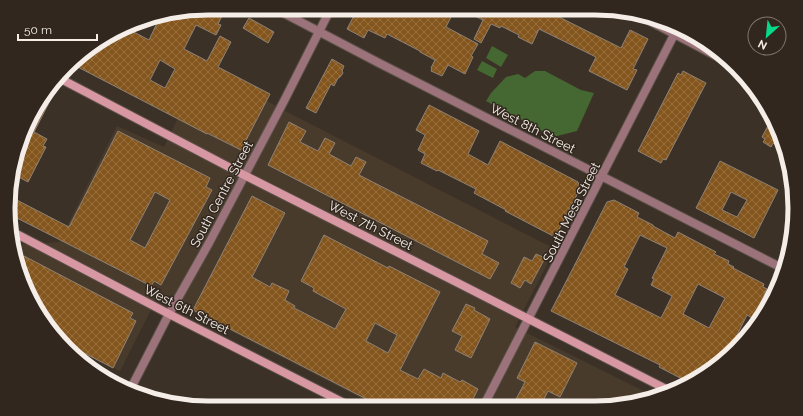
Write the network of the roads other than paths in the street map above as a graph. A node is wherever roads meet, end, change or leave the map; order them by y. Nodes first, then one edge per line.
1 (288, 15) edge
2 (327, 15) edge
3 (319, 31) junction
4 (676, 33) edge
5 (64, 80) edge
6 (244, 175) junction
7 (602, 177) junction
8 (17, 234) edge
9 (779, 266) edge
10 (169, 314) junction
11 (529, 319) junction
12 (132, 385) edge
13 (664, 388) edge
14 (340, 401) edge
15 (486, 401) edge

1 - 3 street, West 8th Street
2 - 3 street, South Centre Street
3 - 6 street, South Centre Street
3 - 7 street, West 8th Street
4 - 7 street, South Mesa Street
5 - 6 main road, West 7th Street
6 - 10 street, South Centre Street
6 - 11 main road, West 7th Street
7 - 9 street, West 8th Street
7 - 11 street, South Mesa Street
8 - 10 main road, West 6th Street
10 - 12 street, South Centre Street
10 - 14 main road, West 6th Street
11 - 13 main road, West 7th Street
11 - 15 street, South Mesa Street

